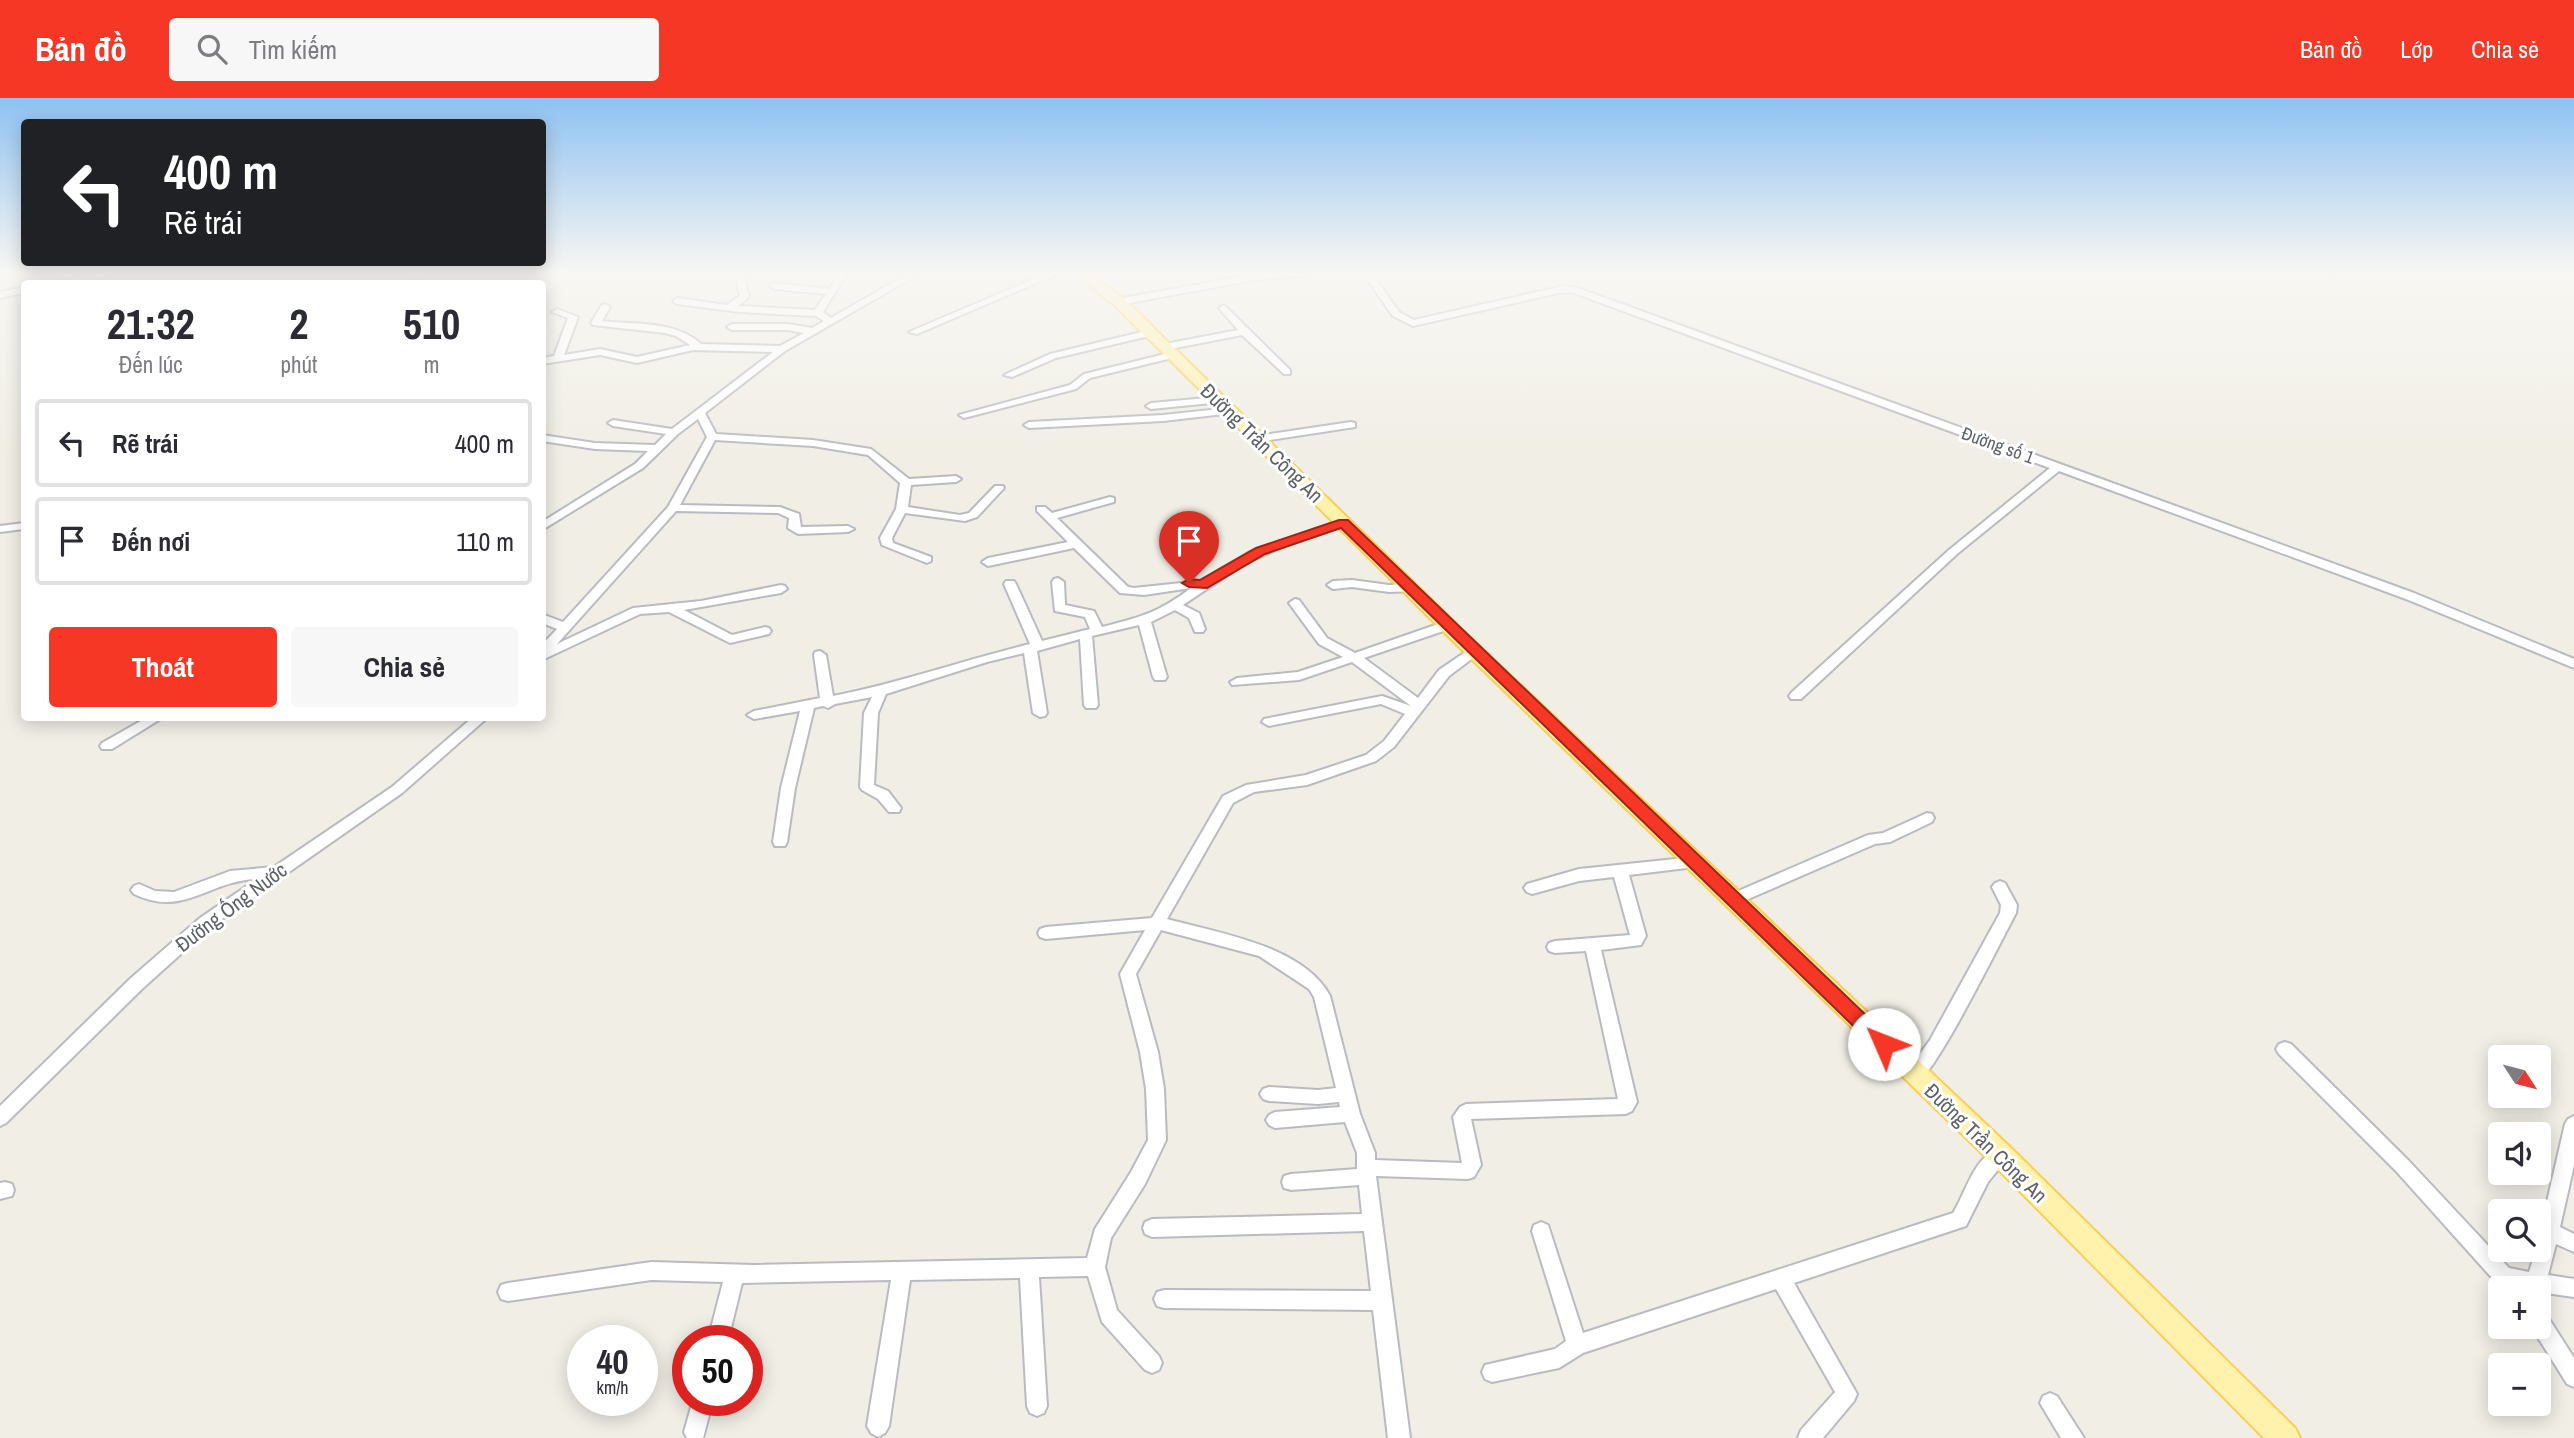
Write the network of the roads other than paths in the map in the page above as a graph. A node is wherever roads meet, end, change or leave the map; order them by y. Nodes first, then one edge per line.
1 (567, 335) edge
2 (675, 335) edge
3 (805, 335) edge
4 (1152, 335) edge
5 (1228, 335) edge
6 (1247, 335) edge
7 (1695, 335) edge
8 (1163, 345) junction
9 (698, 347) junction
10 (782, 349) junction
11 (558, 358) junction
12 (546, 360) edge
13 (1287, 372) dead end
14 (1009, 375) dead end
15 (1151, 406) dead end
16 (1224, 406) junction
17 (700, 413) junction
18 (964, 415) dead end
19 (613, 423) dead end
20 (1029, 425) dead end
21 (1351, 425) dead end
22 (674, 432) junction
23 (712, 437) junction
24 (546, 439) edge
25 (1258, 439) junction
26 (656, 448) junction
27 (2057, 467) junction
28 (956, 479) dead end
29 (906, 482) junction
30 (999, 488) dead end
31 (1110, 499) dead end
32 (673, 508) junction
33 (902, 509) junction
34 (1343, 523) junction
35 (546, 525) edge
36 (21, 526) edge
37 (0, 529) edge
38 (848, 529) dead end
39 (1077, 544) junction
40 (926, 559) dead end
41 (988, 562) dead end
42 (1058, 582) dead end
43 (1010, 584) dead end
44 (1202, 585) junction
45 (1333, 585) dead end
46 (1409, 588) junction
47 (781, 589) dead end
48 (1295, 604) dead end
49 (1175, 606) junction
50 (671, 608) junction
51 (546, 620) edge
52 (1144, 621) junction
53 (1448, 625) junction
54 (566, 628) junction
55 (1199, 629) dead end
56 (765, 631) dead end
57 (1092, 634) junction
58 (1034, 648) junction
59 (546, 650) edge
60 (546, 652) edge
61 (1475, 652) junction
62 (820, 655) dead end
63 (1355, 658) junction
64 (2574, 664) edge
65 (1160, 677) dead end
66 (1237, 682) dead end
67 (881, 691) junction
68 (1796, 696) dead end
69 (828, 704) junction
70 (1091, 705) dead end
71 (808, 707) junction
72 (1416, 708) junction
73 (1040, 713) dead end
74 (754, 716) dead end
75 (150, 721) edge
76 (477, 721) edge
77 (1269, 722) dead end
78 (107, 746) dead end
79 (894, 808) dead end
80 (1927, 818) dead end
81 (780, 842) dead end
82 (1695, 862) junction
83 (1620, 871) junction
84 (275, 873) junction
85 (2000, 887) dead end
86 (1532, 888) dead end
87 (139, 890) dead end
88 (1734, 899) junction
89 (1158, 923) junction
90 (1046, 933) dead end
91 (1592, 944) junction
92 (1555, 947) dead end
93 (2285, 1049) dead end
94 (1914, 1074) junction
95 (1269, 1094) dead end
96 (1346, 1094) junction
97 (1351, 1114) junction
98 (0, 1118) edge
99 (1275, 1120) dead end
100 (2574, 1124) edge
101 (2001, 1155) junction
102 (1367, 1172) junction
103 (1291, 1182) dead end
104 (1372, 1222) junction
105 (1152, 1228) dead end
106 (2551, 1228) edge
107 (1541, 1231) dead end
108 (2551, 1232) edge
109 (2574, 1243) edge
110 (1095, 1267) junction
111 (1029, 1268) junction
112 (902, 1270) junction
113 (735, 1273) junction
114 (2502, 1276) edge
115 (1781, 1279) junction
116 (2551, 1284) edge
117 (2574, 1288) edge
118 (508, 1292) dead end
119 (1164, 1298) dead end
120 (1381, 1301) junction
121 (722, 1325) edge
122 (2550, 1339) edge
123 (1577, 1345) junction
124 (1152, 1363) dead end
125 (1492, 1372) dead end
126 (2574, 1377) edge
127 (2050, 1403) dead end
128 (1037, 1406) dead end
129 (699, 1416) edge
130 (878, 1426) dead end
131 (695, 1432) dead end
132 (1399, 1438) edge
133 (1809, 1438) edge
134 (2073, 1438) edge
135 (2285, 1438) edge

1 - 11 street
2 - 9 street
3 - 10 street
4 - 8 main road, Đường Trần Công An
5 - 8 street
6 - 13 street
7 - 27 street, Đường số 1
8 - 14 street
8 - 16 main road, Đường Trần Công An
8 - 18 street
9 - 10 street
9 - 11 street
10 - 17 street
11 - 12 street
15 - 16 street
16 - 20 street
16 - 25 main road, Đường Trần Công An
17 - 22 street
17 - 23 street
19 - 22 street
21 - 25 street
22 - 26 street
23 - 29 street
23 - 32 street
24 - 26 street
25 - 34 main road, Đường Trần Công An
26 - 35 street
27 - 64 street, Đường số 1
27 - 68 street
28 - 29 street
29 - 33 street
30 - 33 street
31 - 39 street
32 - 38 street
32 - 54 street
33 - 40 street
34 - 44 street
34 - 46 main road, Đường Trần Công An
36 - 37 street
39 - 41 street
39 - 44 street
42 - 57 street
43 - 58 street
44 - 49 street
45 - 46 street
46 - 53 main road, Đường Trần Công An
47 - 50 street
48 - 63 street
49 - 52 street
49 - 55 street
50 - 56 street
50 - 60 street
51 - 54 street
52 - 57 street
52 - 65 street
53 - 61 main road, Đường Trần Công An
53 - 63 street
54 - 59 street
57 - 58 street
57 - 70 street
58 - 67 street
58 - 73 street
61 - 72 street
61 - 82 main road, Đường Trần Công An
62 - 69 street
63 - 66 street
63 - 72 street
67 - 69 street
67 - 79 street
69 - 71 street
71 - 74 street
71 - 81 street
72 - 77 street
72 - 89 street
75 - 78 street
76 - 84 street, Đường Ống Nước
80 - 88 street
82 - 83 street
82 - 88 main road, Đường Trần Công An
83 - 86 street
83 - 91 street
84 - 87 street
84 - 98 street, Đường Ống Nước
85 - 94 street
88 - 94 main road, Đường Trần Công An
89 - 90 street
89 - 96 street
89 - 110 street
91 - 92 street
91 - 102 street
93 - 114 street
94 - 101 main road, Đường Trần Công An
95 - 96 street
96 - 97 street
97 - 99 street
97 - 102 street
100 - 106 street
101 - 115 street
101 - 135 main road, Đường Trần Công An
102 - 103 street
102 - 104 street
104 - 105 street
104 - 120 street
107 - 123 street
108 - 109 street
110 - 111 street
110 - 124 street
111 - 112 street
111 - 128 street
112 - 113 street
112 - 130 street
113 - 118 street
113 - 121 street
115 - 123 street
115 - 133 street
116 - 117 street
119 - 120 street
120 - 132 street
122 - 126 street
123 - 125 street
127 - 134 street
129 - 131 street

